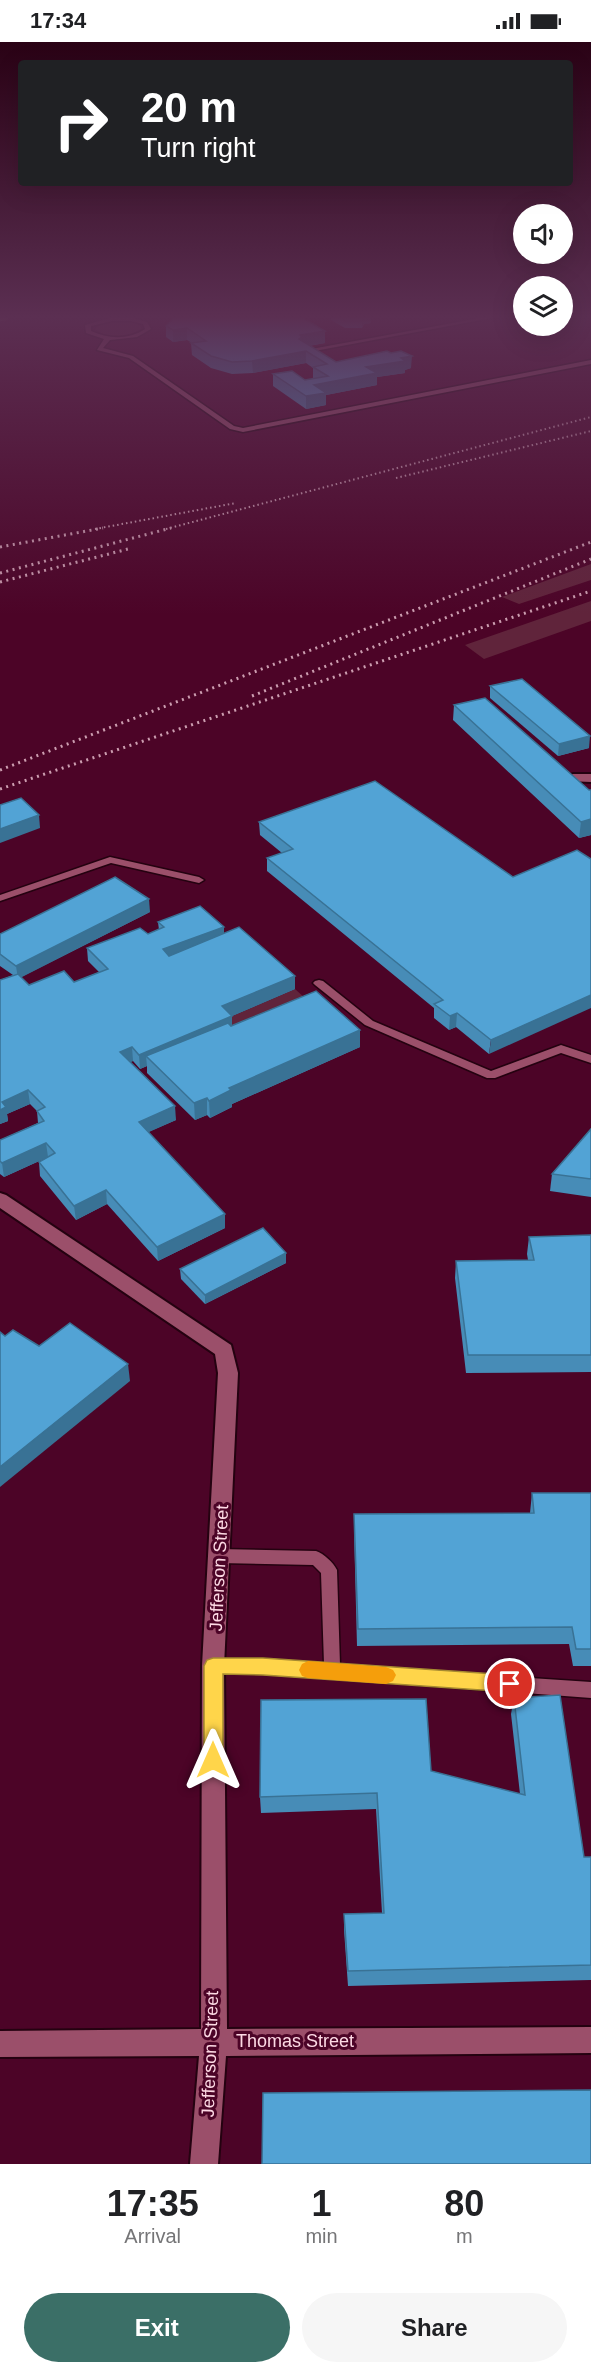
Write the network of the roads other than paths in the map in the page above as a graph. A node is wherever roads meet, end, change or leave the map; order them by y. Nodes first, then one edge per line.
1 (216, 417) edge
2 (309, 417) edge
3 (573, 778) edge
4 (591, 778) edge
5 (199, 880) dead end
6 (0, 898) edge
7 (319, 983) dead end
8 (591, 1059) edge
9 (0, 1199) edge
10 (219, 1556) junction
11 (213, 1666) junction
12 (332, 1672) junction
13 (591, 1690) edge
14 (591, 2040) edge
15 (214, 2041) junction
16 (0, 2044) edge
17 (204, 2164) edge

1 - 2 lane
3 - 4 street
5 - 6 lane
7 - 8 lane
9 - 10 street, Jefferson Street
10 - 11 street, Jefferson Street
10 - 12 lane
11 - 12 lane
11 - 15 street, Jefferson Street
12 - 13 lane
14 - 15 street, Thomas Street
15 - 16 street, Thomas Street
15 - 17 street, Jefferson Street

